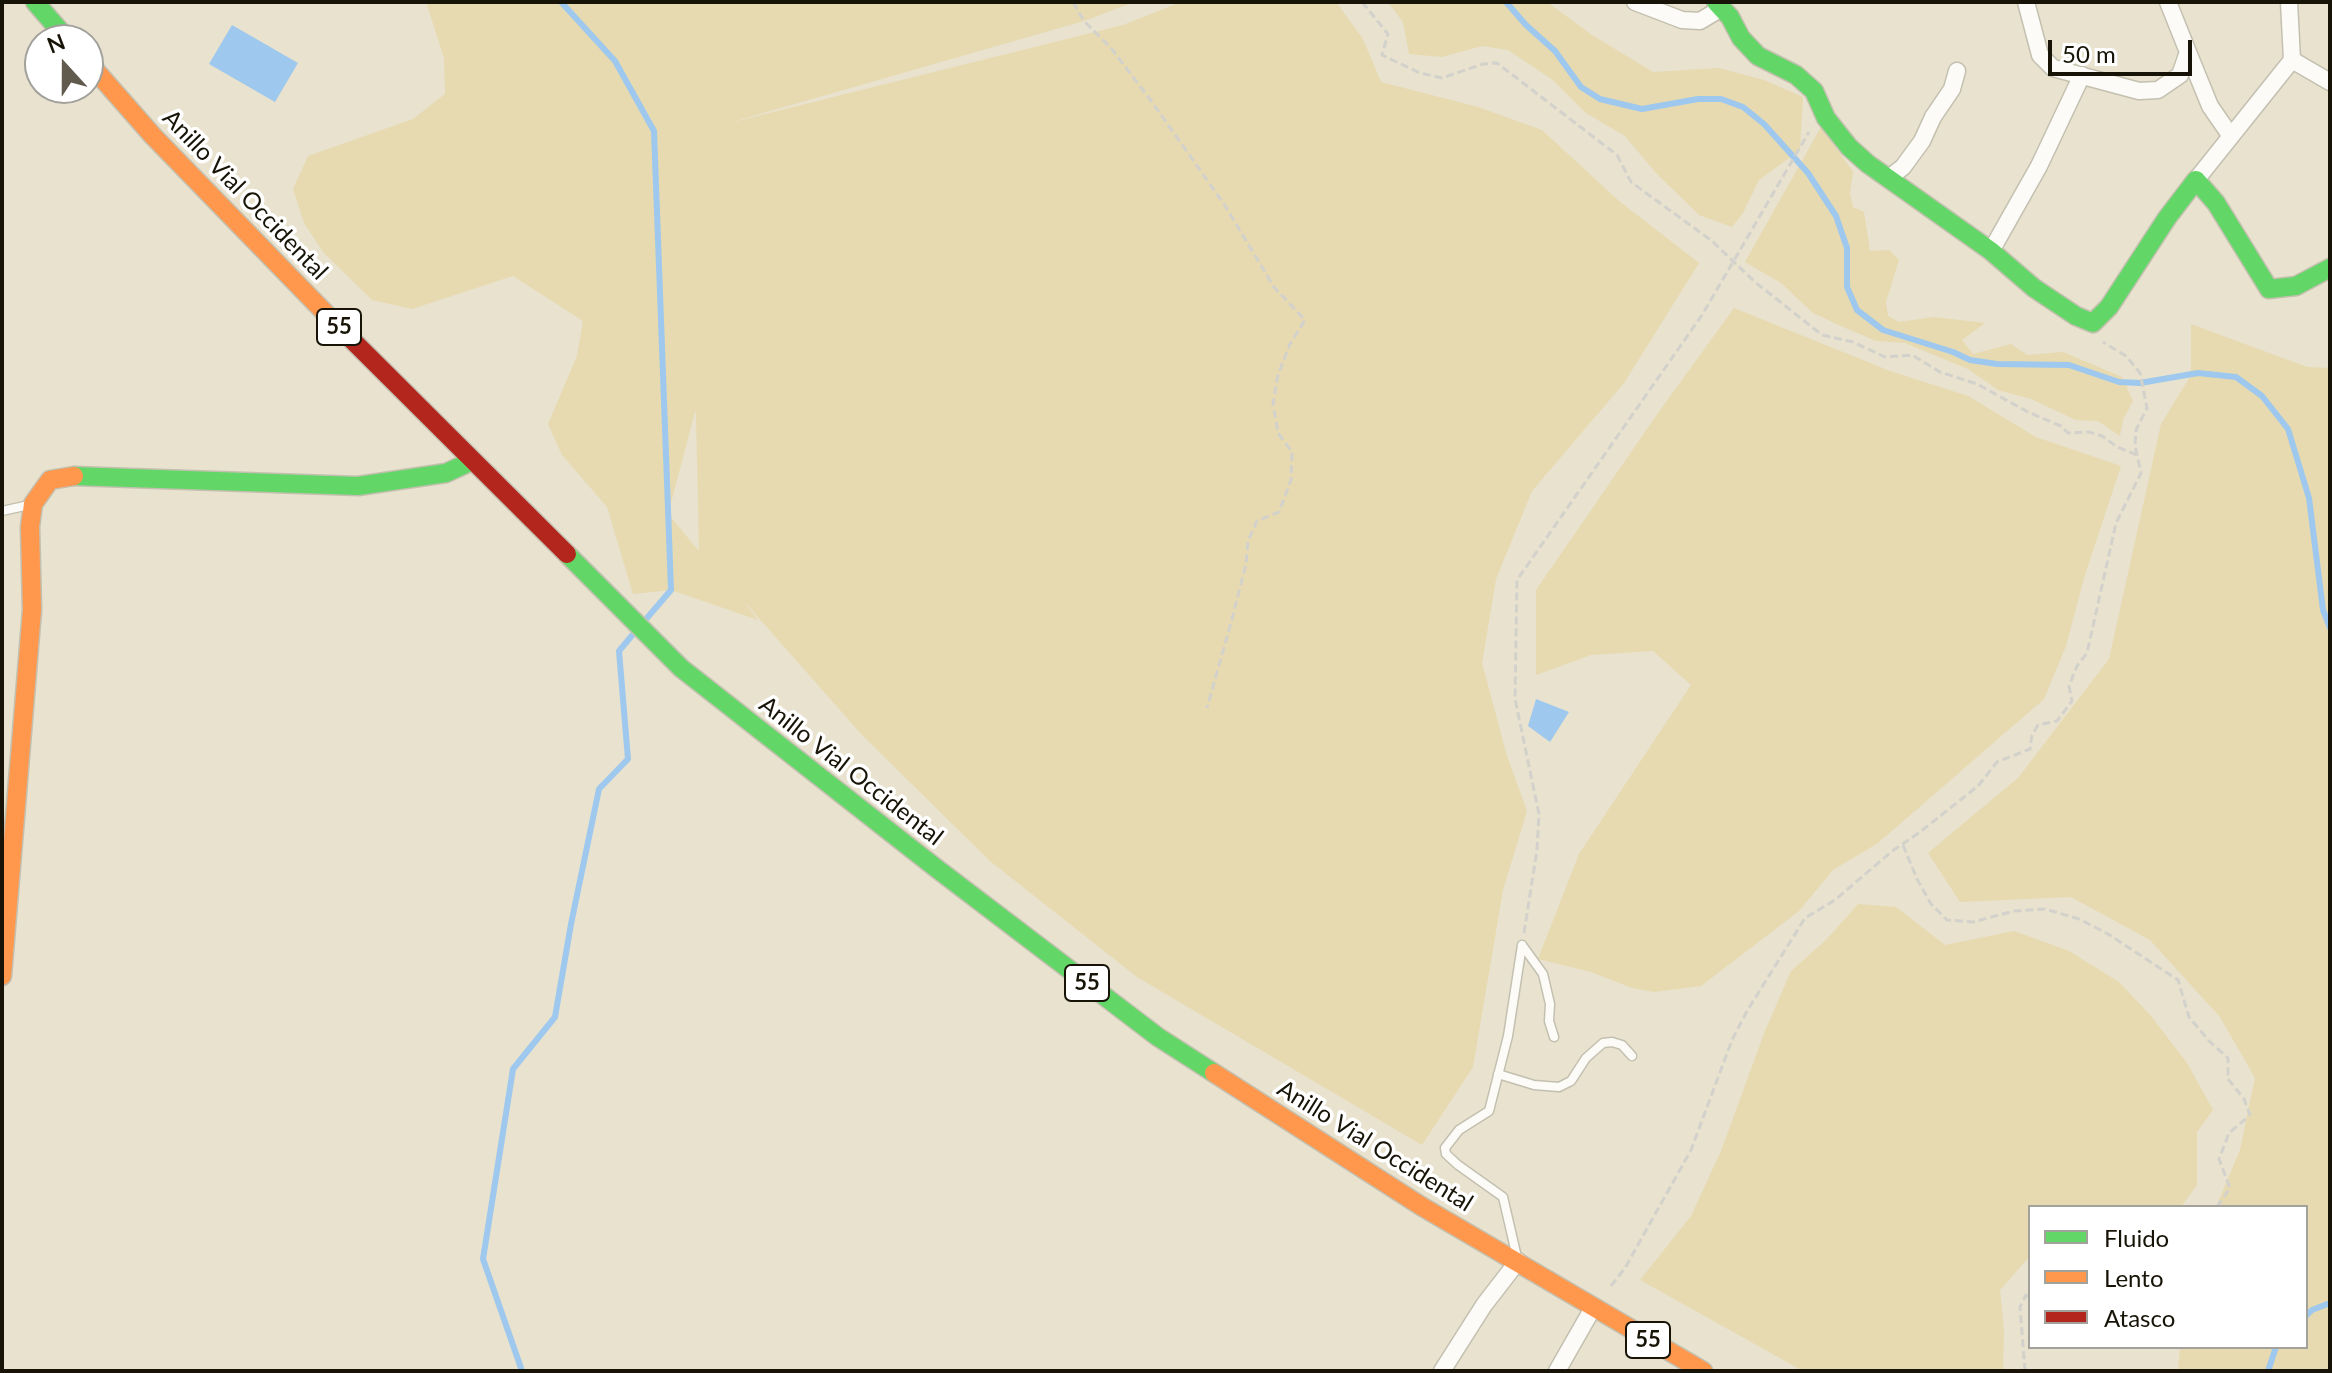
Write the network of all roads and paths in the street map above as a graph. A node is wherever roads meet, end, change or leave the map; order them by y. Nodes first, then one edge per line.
1 (35, 2) edge
2 (1073, 2) edge
3 (1362, 2) edge
4 (1635, 2) edge
5 (2026, 2) edge
6 (2168, 2) edge
7 (2289, 2) edge
8 (1718, 5) edge
9 (54, 24) edge
10 (2188, 52) junction
11 (2292, 60) junction
12 (1957, 71) dead end
13 (2082, 75) junction
14 (104, 80) edge
15 (2330, 82) edge
16 (1822, 107) junction
17 (2230, 135) junction
18 (1889, 178) junction
19 (2196, 180) junction
20 (1991, 251) junction
21 (1732, 262) junction
22 (2330, 268) edge
23 (2093, 323) junction
24 (2137, 455) junction
25 (472, 461) junction
26 (33, 504) junction
27 (2, 511) edge
28 (1207, 708) dead end
29 (1903, 844) junction
30 (1522, 945) junction
31 (2, 976) edge
32 (1554, 1037) dead end
33 (1632, 1056) dead end
34 (1498, 1074) junction
35 (2218, 1205) edge
36 (1518, 1261) junction
37 (2028, 1296) edge
38 (1593, 1308) junction
39 (1559, 1370) edge
40 (1442, 1371) edge
41 (1703, 1371) edge
42 (2025, 1371) edge

1 - 9 main road
2 - 28 path
3 - 21 path
4 - 8 street
5 - 13 street
6 - 10 street
7 - 11 street
8 - 16 main road
10 - 13 street
10 - 17 street
11 - 15 street
11 - 17 street
12 - 18 street
13 - 20 street
14 - 25 main road, Anillo Vial Occidental / 55
16 - 18 main road
16 - 21 path
17 - 19 street
18 - 20 main road
19 - 22 main road
19 - 23 main road
20 - 23 main road
21 - 24 path
21 - 30 path
23 - 24 path
24 - 29 path
25 - 26 main road
25 - 36 main road, Anillo Vial Occidental / 55
26 - 27 lane
26 - 31 main road
29 - 35 path
29 - 38 path
30 - 32 lane
30 - 34 lane
33 - 34 lane
34 - 36 lane
36 - 38 main road, Anillo Vial Occidental / 55
36 - 40 street
37 - 42 path
38 - 39 street
38 - 41 main road, Anillo Vial Occidental / 55

